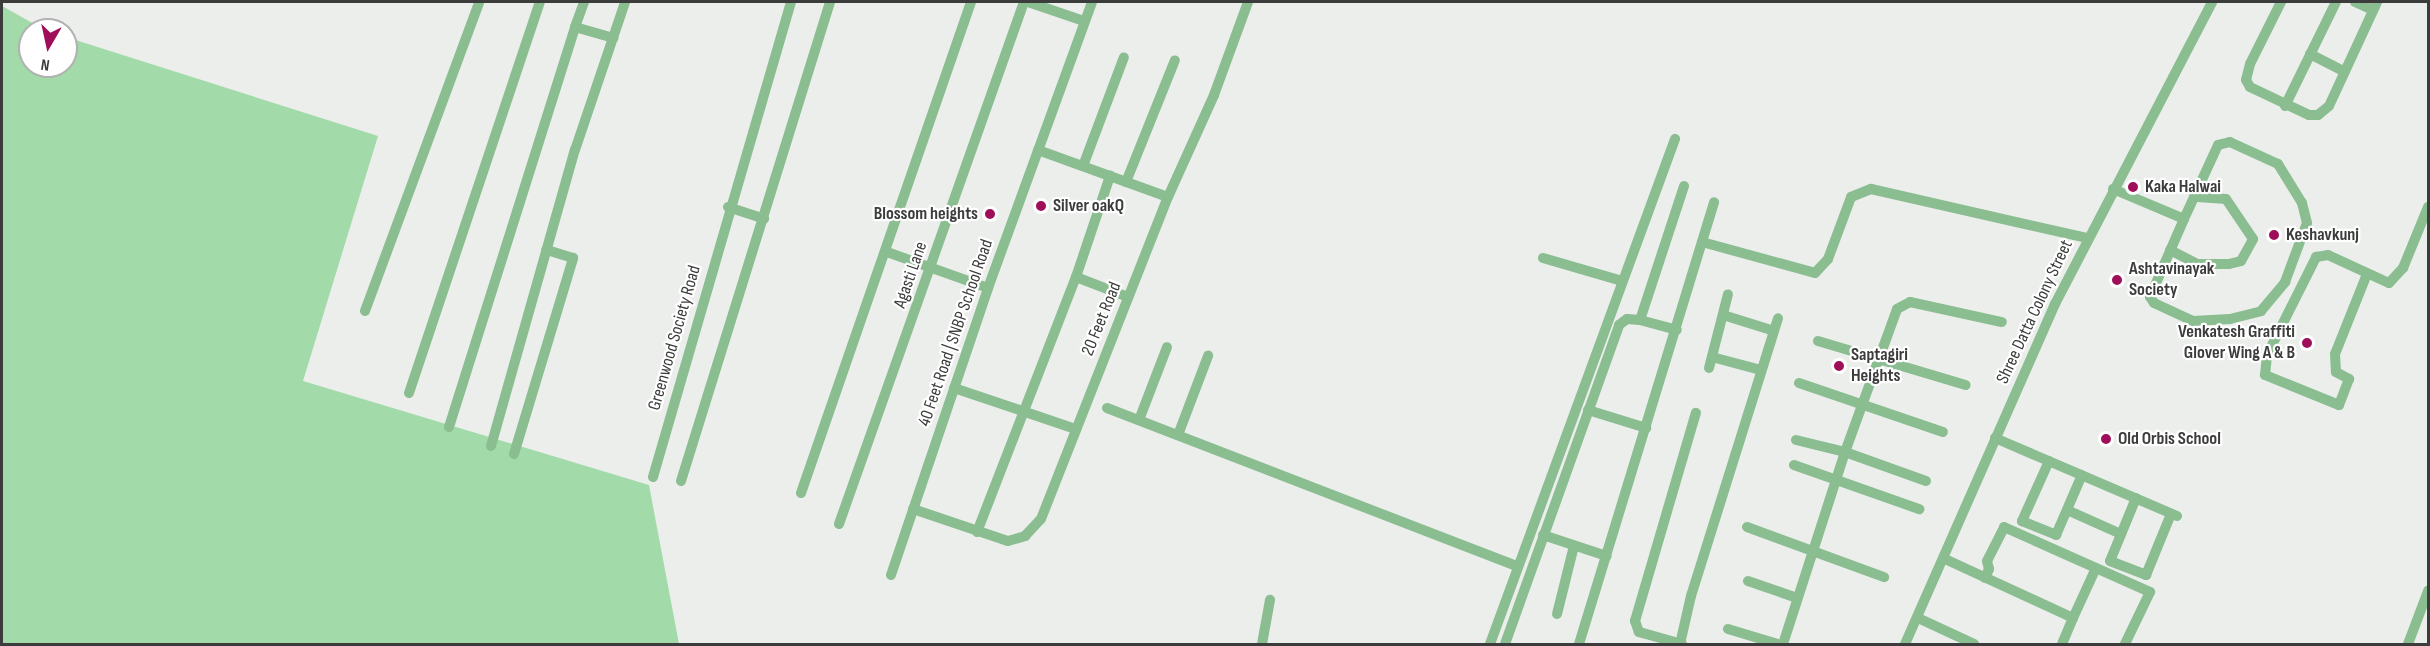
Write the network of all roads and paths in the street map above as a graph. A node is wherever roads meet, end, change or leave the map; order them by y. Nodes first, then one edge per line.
1 (478, 2) edge
2 (540, 2) edge
3 (584, 2) edge
4 (625, 2) edge
5 (791, 2) edge
6 (830, 2) edge
7 (971, 2) edge
8 (1026, 2) edge
9 (1092, 2) edge
10 (1248, 2) edge
11 (2212, 2) edge
12 (2281, 2) edge
13 (2336, 2) edge
14 (2355, 2) edge
15 (2375, 6) edge
16 (1084, 21) junction
17 (575, 27) junction
18 (613, 38) junction
19 (2310, 54) junction
20 (1124, 57) dead end
21 (1175, 60) dead end
22 (2345, 72) junction
23 (2285, 106) junction
24 (1675, 139) dead end
25 (1038, 150) junction
26 (1083, 165) junction
27 (1110, 176) junction
28 (1126, 182) junction
29 (1684, 186) dead end
30 (2113, 189) junction
31 (2194, 196) junction
32 (1168, 197) junction
33 (1714, 202) dead end
34 (728, 207) junction
35 (2428, 207) edge
36 (764, 219) junction
37 (2184, 219) junction
38 (2088, 238) junction
39 (1702, 242) junction
40 (546, 250) junction
41 (2170, 250) junction
42 (886, 252) junction
43 (1543, 258) dead end
44 (931, 266) junction
45 (2367, 274) junction
46 (1076, 277) junction
47 (1622, 281) junction
48 (988, 288) junction
49 (1728, 294) dead end
50 (1128, 297) junction
51 (366, 311) dead end
52 (1723, 315) junction
53 (1778, 318) dead end
54 (1640, 320) junction
55 (2002, 322) dead end
56 (1677, 330) junction
57 (1774, 331) junction
58 (1818, 341) dead end
59 (1167, 347) dead end
60 (1208, 356) dead end
61 (1877, 361) junction
62 (1761, 370) junction
63 (1799, 383) dead end
64 (1966, 385) dead end
65 (954, 388) junction
66 (409, 393) dead end
67 (1861, 407) junction
68 (1107, 408) dead end
69 (1588, 410) junction
70 (1025, 412) junction
71 (1696, 413) dead end
72 (1139, 420) junction
73 (449, 428) dead end
74 (1646, 428) junction
75 (1076, 429) junction
76 (1943, 432) dead end
77 (1178, 435) junction
78 (1995, 438) junction
79 (1796, 440) dead end
80 (491, 446) dead end
81 (1845, 452) junction
82 (514, 454) dead end
83 (2049, 461) junction
84 (1794, 465) dead end
85 (2082, 475) junction
86 (653, 477) dead end
87 (1838, 479) junction
88 (681, 481) dead end
89 (1926, 481) dead end
90 (801, 493) dead end
91 (2136, 498) junction
92 (913, 509) junction
93 (1919, 509) dead end
94 (2067, 510) junction
95 (839, 524) dead end
96 (1747, 527) dead end
97 (977, 532) junction
98 (2121, 534) junction
99 (1544, 535) junction
100 (1574, 546) junction
101 (1813, 552) junction
102 (1607, 556) junction
103 (1945, 560) junction
104 (1516, 566) junction
105 (2096, 567) junction
106 (891, 575) dead end
107 (1884, 577) dead end
108 (1985, 578) junction
109 (1748, 581) dead end
110 (2428, 591) edge
111 (1797, 598) junction
112 (1270, 600) dead end
113 (1557, 614) dead end
114 (1918, 618) junction
115 (2073, 618) junction
116 (1728, 628) dead end
117 (1681, 644) edge
118 (1262, 645) edge
119 (1491, 645) edge
120 (1505, 645) edge
121 (1579, 645) edge
122 (1778, 645) edge
123 (1784, 645) edge
124 (1905, 645) edge
125 (1974, 645) edge
126 (2062, 645) edge
127 (2125, 645) edge
128 (2408, 645) edge

1 - 51 street
2 - 66 street
3 - 17 street
4 - 18 street
5 - 34 street, Greenwood Society Road
6 - 36 street
7 - 42 street
8 - 16 street
8 - 44 street, Agasti Lane
9 - 16 street, 40 Feet Road | SNBP School Road
10 - 32 street, 20 Feet Road
11 - 30 street, Shree Datta Colony Street
12 - 23 street
13 - 19 street
14 - 15 street
15 - 22 street
16 - 25 street, 40 Feet Road | SNBP School Road
17 - 18 street
17 - 73 street
18 - 40 street
19 - 22 street
19 - 23 street
20 - 26 street
21 - 28 street
22 - 23 street
24 - 47 street
25 - 26 street
25 - 48 street, 40 Feet Road | SNBP School Road
26 - 27 street
27 - 28 street
27 - 46 street
28 - 32 street
29 - 54 street
30 - 37 street
30 - 38 street, Shree Datta Colony Street
31 - 37 street
31 - 41 street
31 - 41 street
32 - 50 street, 20 Feet Road
33 - 39 street
34 - 36 street
34 - 86 street, Greenwood Society Road
35 - 45 street
36 - 88 street
37 - 41 street
38 - 39 street
38 - 78 street, Shree Datta Colony Street
39 - 56 street
40 - 80 street
40 - 82 street
42 - 44 street
42 - 90 street
43 - 47 street
44 - 48 street
44 - 95 street, Agasti Lane
45 - 45 street
46 - 50 street
46 - 70 street
47 - 104 street
48 - 65 street, 40 Feet Road | SNBP School Road
49 - 52 street
50 - 75 street, 20 Feet Road
52 - 57 street
52 - 62 street
53 - 57 street
54 - 56 street
54 - 69 street
55 - 61 street
56 - 74 street
57 - 62 street
58 - 61 street
59 - 72 street
60 - 77 street
61 - 64 street
61 - 67 street
62 - 117 street
63 - 67 street
65 - 70 street
65 - 92 street, 40 Feet Road | SNBP School Road
67 - 76 street
67 - 81 street
68 - 72 street
69 - 74 street
69 - 99 street
70 - 75 street
70 - 97 street
71 - 117 street
72 - 77 street
74 - 102 street
75 - 97 street, 20 Feet Road
77 - 104 street
78 - 83 street
78 - 103 street, Shree Datta Colony Street
79 - 81 street
81 - 87 street
81 - 89 street
83 - 85 street
83 - 94 street
84 - 87 street
85 - 91 street
85 - 94 street
87 - 93 street
87 - 101 street
91 - 98 street
91 - 98 street
92 - 97 street, 20 Feet Road
92 - 106 street, 40 Feet Road | SNBP School Road
94 - 98 street
96 - 101 street
99 - 100 street
99 - 120 street
100 - 102 street
100 - 113 street
101 - 107 street
101 - 111 street
102 - 121 street
103 - 108 street
103 - 114 street, Shree Datta Colony Street
104 - 119 street
105 - 108 street
105 - 115 street
105 - 127 street
108 - 115 street
109 - 111 street
110 - 128 street
111 - 123 street
112 - 118 street
114 - 124 street, Shree Datta Colony Street
114 - 125 street
115 - 126 street
116 - 122 street

